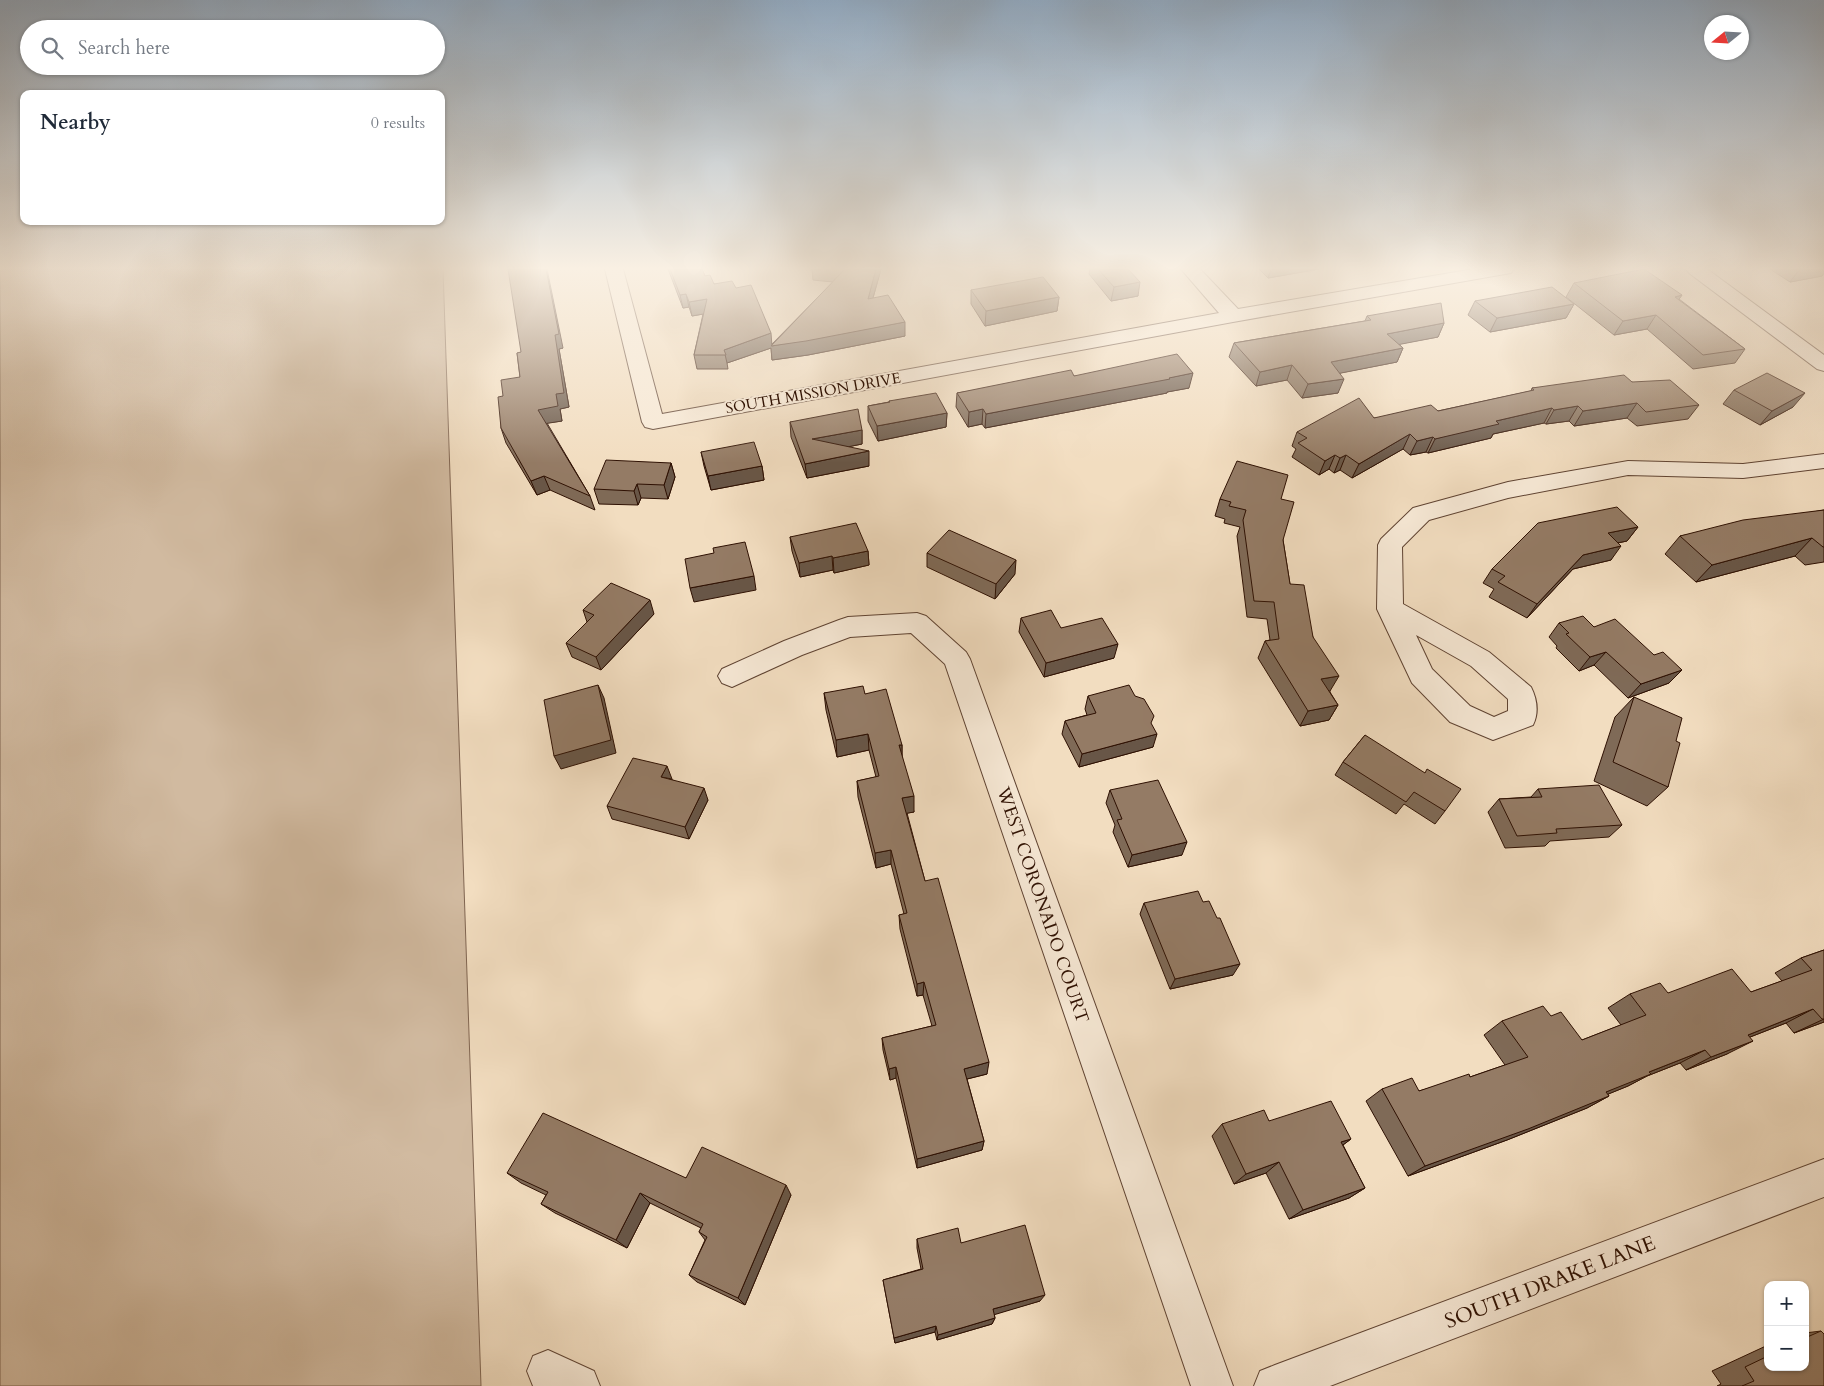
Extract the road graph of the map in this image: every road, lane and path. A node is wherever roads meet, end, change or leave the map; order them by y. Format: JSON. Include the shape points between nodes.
{"nodes":[{"id":1,"x":630,"y":334,"type":"edge"},
{"id":2,"x":1136,"y":334,"type":"edge"},
{"id":3,"x":1782,"y":334,"type":"edge"},
{"id":4,"x":1824,"y":365,"type":"edge"},
{"id":5,"x":1824,"y":461,"type":"edge"},
{"id":6,"x":1390,"y":608,"type":"junction"},
{"id":7,"x":732,"y":676,"type":"dead end"},
{"id":8,"x":1824,"y":1178,"type":"edge"},
{"id":9,"x":1212,"y":1386,"type":"edge"},
{"id":10,"x":1275,"y":1386,"type":"edge"}],
"edges":[{"from":1,"to":2,"type":"street","name":"SOUTH MISSION DRIVE","via":[[653,422]]},
{"from":3,"to":4,"type":"street"},
{"from":5,"to":6,"type":"street","via":[[1743,471],[1628,468],[1508,490],[1421,514],[1390,545]]},
{"from":6,"to":6,"type":"street","via":[[1422,676],[1460,714],[1493,730],[1523,717],[1521,695],[1480,660]]},
{"from":7,"to":9,"type":"street","name":"WEST CORONADO COURT","via":[[848,627],[918,623],[957,659]]},
{"from":8,"to":10,"type":"street","name":"SOUTH DRAKE LANE"}]}
